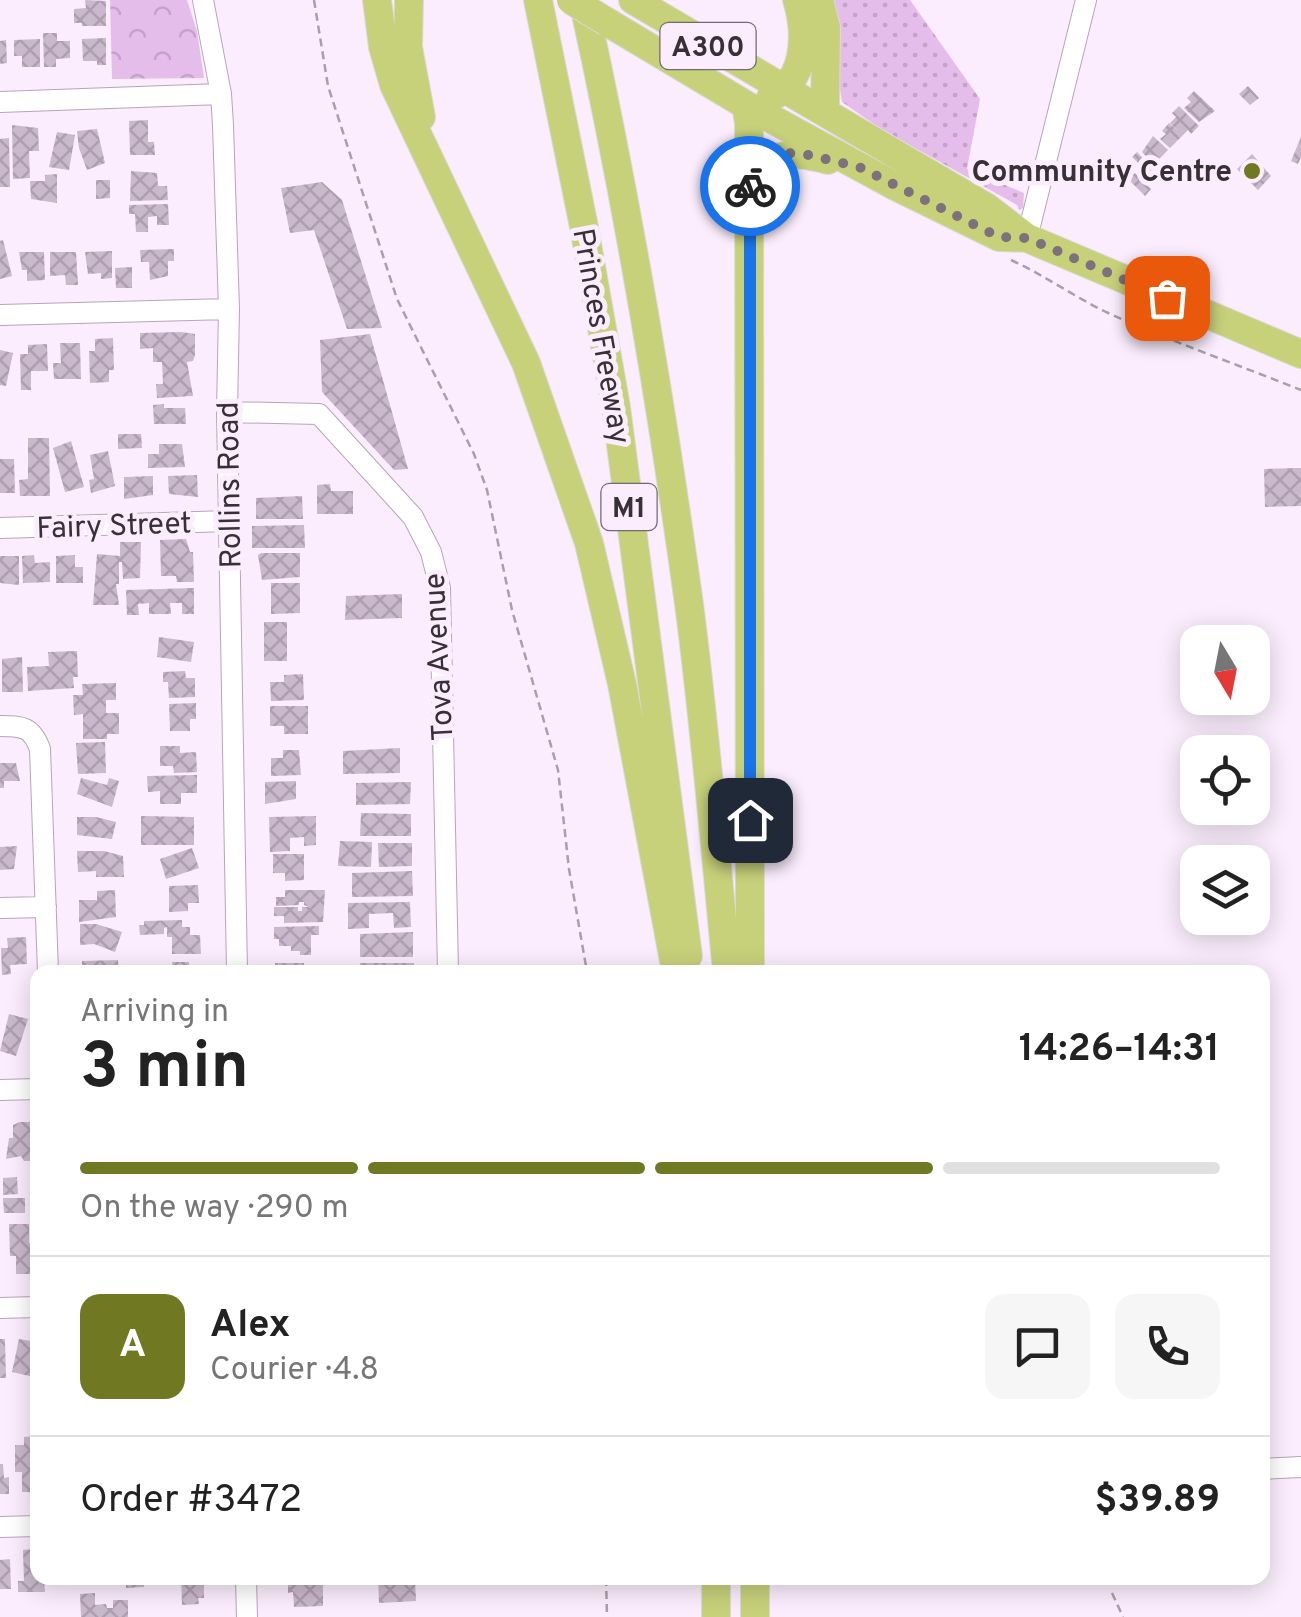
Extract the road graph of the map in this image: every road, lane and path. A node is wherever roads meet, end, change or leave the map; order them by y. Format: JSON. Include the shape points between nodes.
{"nodes":[{"id":1,"x":203,"y":0,"type":"edge"},
{"id":2,"x":314,"y":0,"type":"edge"},
{"id":3,"x":378,"y":0,"type":"edge"},
{"id":4,"x":409,"y":0,"type":"edge"},
{"id":5,"x":538,"y":0,"type":"edge"},
{"id":6,"x":571,"y":0,"type":"edge"},
{"id":7,"x":584,"y":0,"type":"edge"},
{"id":8,"x":632,"y":0,"type":"edge"},
{"id":9,"x":796,"y":0,"type":"edge"},
{"id":10,"x":819,"y":0,"type":"edge"},
{"id":11,"x":1086,"y":0,"type":"edge"},
{"id":12,"x":786,"y":89,"type":"junction"},
{"id":13,"x":221,"y":94,"type":"junction"},
{"id":14,"x":0,"y":102,"type":"edge"},
{"id":15,"x":746,"y":105,"type":"junction"},
{"id":16,"x":825,"y":111,"type":"junction"},
{"id":17,"x":859,"y":167,"type":"junction"},
{"id":18,"x":749,"y":188,"type":"junction"},
{"id":19,"x":449,"y":198,"type":"junction"},
{"id":20,"x":1027,"y":238,"type":"junction"},
{"id":21,"x":1004,"y":257,"type":"dead end"},
{"id":22,"x":229,"y":308,"type":"junction"},
{"id":23,"x":0,"y":316,"type":"edge"},
{"id":24,"x":1301,"y":354,"type":"edge"},
{"id":25,"x":1301,"y":390,"type":"edge"},
{"id":26,"x":228,"y":412,"type":"junction"},
{"id":27,"x":229,"y":522,"type":"junction"},
{"id":28,"x":0,"y":528,"type":"edge"},
{"id":29,"x":0,"y":726,"type":"edge"},
{"id":30,"x":46,"y":907,"type":"junction"},
{"id":31,"x":0,"y":908,"type":"edge"},
{"id":32,"x":48,"y":965,"type":"edge"},
{"id":33,"x":236,"y":965,"type":"edge"},
{"id":34,"x":448,"y":965,"type":"edge"},
{"id":35,"x":586,"y":965,"type":"edge"},
{"id":36,"x":675,"y":965,"type":"edge"},
{"id":37,"x":689,"y":965,"type":"edge"},
{"id":38,"x":726,"y":965,"type":"edge"},
{"id":39,"x":750,"y":965,"type":"edge"},
{"id":40,"x":30,"y":1089,"type":"edge"},
{"id":41,"x":0,"y":1090,"type":"edge"},
{"id":42,"x":30,"y":1307,"type":"edge"},
{"id":43,"x":0,"y":1308,"type":"edge"},
{"id":44,"x":1301,"y":1467,"type":"edge"},
{"id":45,"x":1270,"y":1468,"type":"edge"},
{"id":46,"x":30,"y":1526,"type":"edge"},
{"id":47,"x":0,"y":1527,"type":"edge"},
{"id":48,"x":246,"y":1585,"type":"edge"},
{"id":49,"x":606,"y":1585,"type":"edge"},
{"id":50,"x":716,"y":1585,"type":"edge"},
{"id":51,"x":755,"y":1585,"type":"edge"},
{"id":52,"x":1112,"y":1593,"type":"dead end"},
{"id":53,"x":247,"y":1617,"type":"edge"},
{"id":54,"x":606,"y":1617,"type":"edge"},
{"id":55,"x":716,"y":1617,"type":"edge"},
{"id":56,"x":755,"y":1617,"type":"edge"},
{"id":57,"x":1123,"y":1617,"type":"edge"}],
"edges":[{"from":1,"to":13,"type":"street","name":"Rollins Road"},
{"from":2,"to":35,"type":"path","via":[[328,86],[397,299],[487,490],[512,610],[558,770]]},
{"from":3,"to":19,"type":"highway","via":[[394,85]]},
{"from":4,"to":19,"type":"highway","via":[[418,109]]},
{"from":5,"to":37,"type":"highway","name":"Princes Freeway","number":"M1","via":[[616,407]]},
{"from":6,"to":15,"type":"highway","number":"A300","bridge":true},
{"from":7,"to":38,"type":"highway","name":"Princes Freeway","number":"M1","via":[[671,480]]},
{"from":8,"to":12,"type":"highway","number":"A300"},
{"from":9,"to":12,"type":"highway","via":[[802,48]]},
{"from":10,"to":16,"type":"highway"},
{"from":11,"to":20,"type":"street"},
{"from":12,"to":15,"type":"highway"},
{"from":12,"to":16,"type":"highway","number":"A300"},
{"from":13,"to":14,"type":"street"},
{"from":13,"to":22,"type":"street","name":"Rollins Road"},
{"from":15,"to":17,"type":"highway","number":"A300"},
{"from":15,"to":18,"type":"highway"},
{"from":16,"to":20,"type":"highway","number":"A300","via":[[1008,220]]},
{"from":17,"to":18,"type":"highway","via":[[785,153]]},
{"from":17,"to":20,"type":"highway","number":"A300","via":[[999,237]]},
{"from":18,"to":39,"type":"highway"},
{"from":19,"to":36,"type":"highway","via":[[526,363],[589,543]]},
{"from":20,"to":24,"type":"highway","number":"A300"},
{"from":21,"to":25,"type":"path","via":[[1139,326]]},
{"from":22,"to":23,"type":"street"},
{"from":22,"to":26,"type":"street","name":"Rollins Road"},
{"from":26,"to":27,"type":"street","name":"Rollins Road"},
{"from":26,"to":34,"type":"street","name":"Tova Avenue","via":[[319,414],[414,517],[431,552],[440,588]]},
{"from":27,"to":28,"type":"street","name":"Fairy Street"},
{"from":27,"to":33,"type":"street","name":"Rollins Road"},
{"from":29,"to":30,"type":"street","via":[[22,726],[40,749]]},
{"from":30,"to":31,"type":"street"},
{"from":30,"to":32,"type":"street"},
{"from":40,"to":41,"type":"street"},
{"from":42,"to":43,"type":"street"},
{"from":44,"to":45,"type":"street"},
{"from":46,"to":47,"type":"street"},
{"from":48,"to":53,"type":"street"},
{"from":49,"to":54,"type":"path"},
{"from":50,"to":55,"type":"highway"},
{"from":51,"to":56,"type":"highway"},
{"from":52,"to":57,"type":"path"}]}
